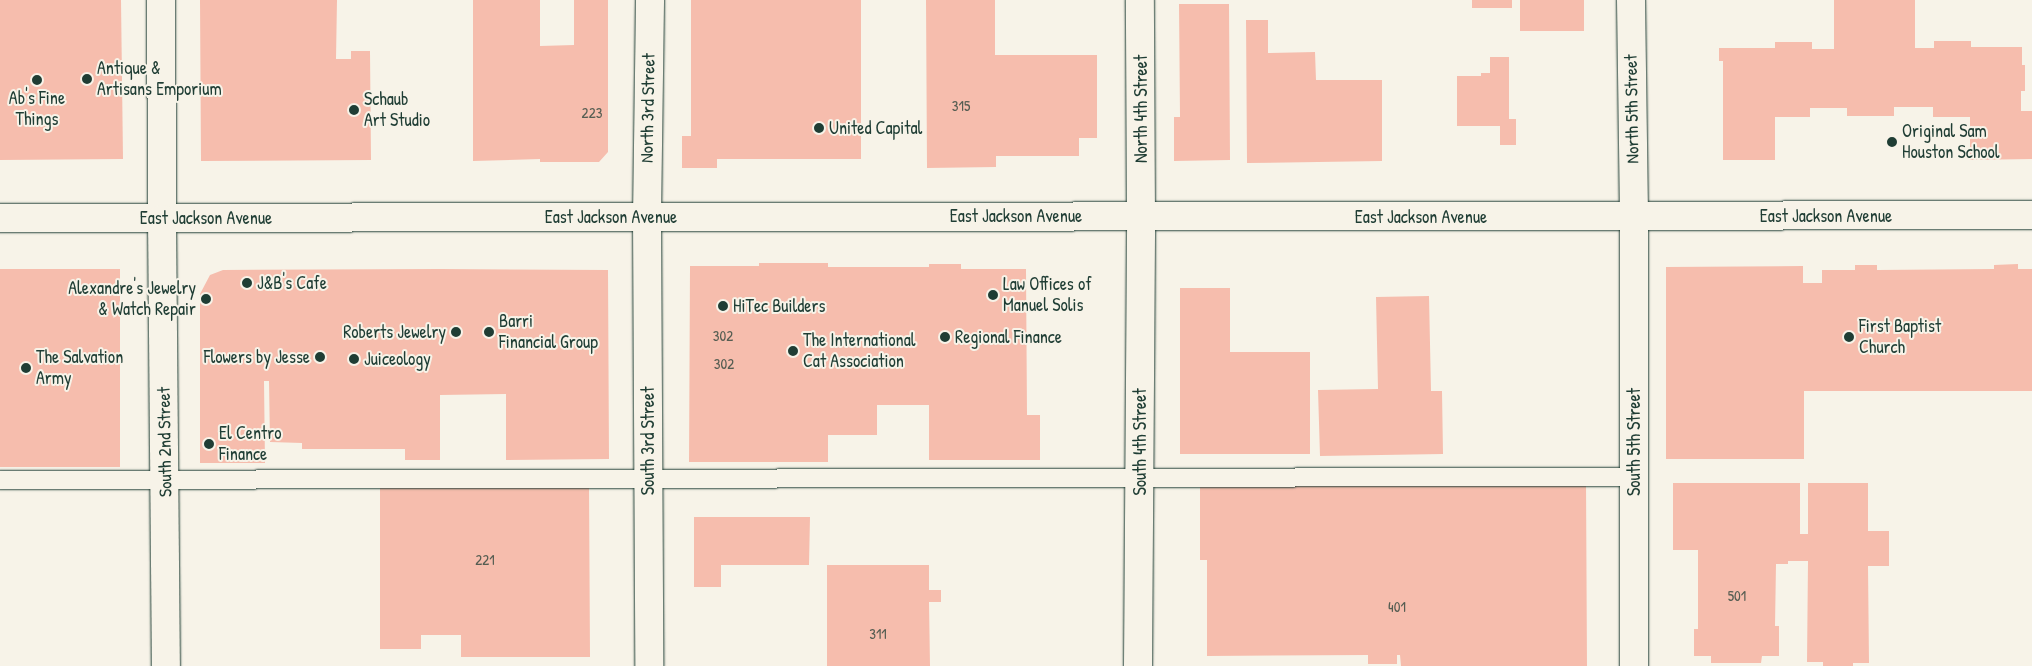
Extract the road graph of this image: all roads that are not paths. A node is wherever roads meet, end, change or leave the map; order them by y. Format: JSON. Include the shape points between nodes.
{"nodes":[{"id":1,"x":161,"y":0,"type":"edge"},
{"id":2,"x":650,"y":0,"type":"edge"},
{"id":3,"x":1140,"y":0,"type":"edge"},
{"id":4,"x":1631,"y":0,"type":"edge"},
{"id":5,"x":2032,"y":215,"type":"edge"},
{"id":6,"x":647,"y":217,"type":"junction"},
{"id":7,"x":1141,"y":217,"type":"junction"},
{"id":8,"x":1634,"y":217,"type":"junction"},
{"id":9,"x":0,"y":218,"type":"edge"},
{"id":10,"x":162,"y":218,"type":"junction"},
{"id":11,"x":1634,"y":477,"type":"junction"},
{"id":12,"x":648,"y":478,"type":"junction"},
{"id":13,"x":1140,"y":478,"type":"junction"},
{"id":14,"x":0,"y":480,"type":"edge"},
{"id":15,"x":165,"y":480,"type":"junction"},
{"id":16,"x":166,"y":666,"type":"edge"},
{"id":17,"x":649,"y":666,"type":"edge"},
{"id":18,"x":1138,"y":666,"type":"edge"},
{"id":19,"x":1634,"y":666,"type":"edge"}],
"edges":[{"from":1,"to":10,"type":"street","name":"South 2nd Street"},
{"from":2,"to":6,"type":"street","name":"North 3rd Street"},
{"from":3,"to":7,"type":"street","name":"North 4th Street"},
{"from":4,"to":8,"type":"street","name":"North 5th Street"},
{"from":5,"to":8,"type":"street","name":"East Jackson Avenue"},
{"from":6,"to":7,"type":"street","name":"East Jackson Avenue"},
{"from":6,"to":10,"type":"street","name":"East Jackson Avenue"},
{"from":6,"to":12,"type":"street","name":"South 3rd Street"},
{"from":7,"to":8,"type":"street","name":"East Jackson Avenue"},
{"from":7,"to":13,"type":"street","name":"South 4th Street"},
{"from":8,"to":11,"type":"street","name":"South 5th Street"},
{"from":9,"to":10,"type":"street","name":"East Jackson Avenue"},
{"from":10,"to":15,"type":"street","name":"South 2nd Street"},
{"from":11,"to":13,"type":"lane"},
{"from":11,"to":19,"type":"street","name":"South 5th Street"},
{"from":12,"to":13,"type":"lane"},
{"from":12,"to":15,"type":"lane"},
{"from":12,"to":17,"type":"street","name":"South 3rd Street"},
{"from":13,"to":18,"type":"street","name":"South 4th Street"},
{"from":14,"to":15,"type":"lane"},
{"from":15,"to":16,"type":"street","name":"South 2nd Street"}]}
